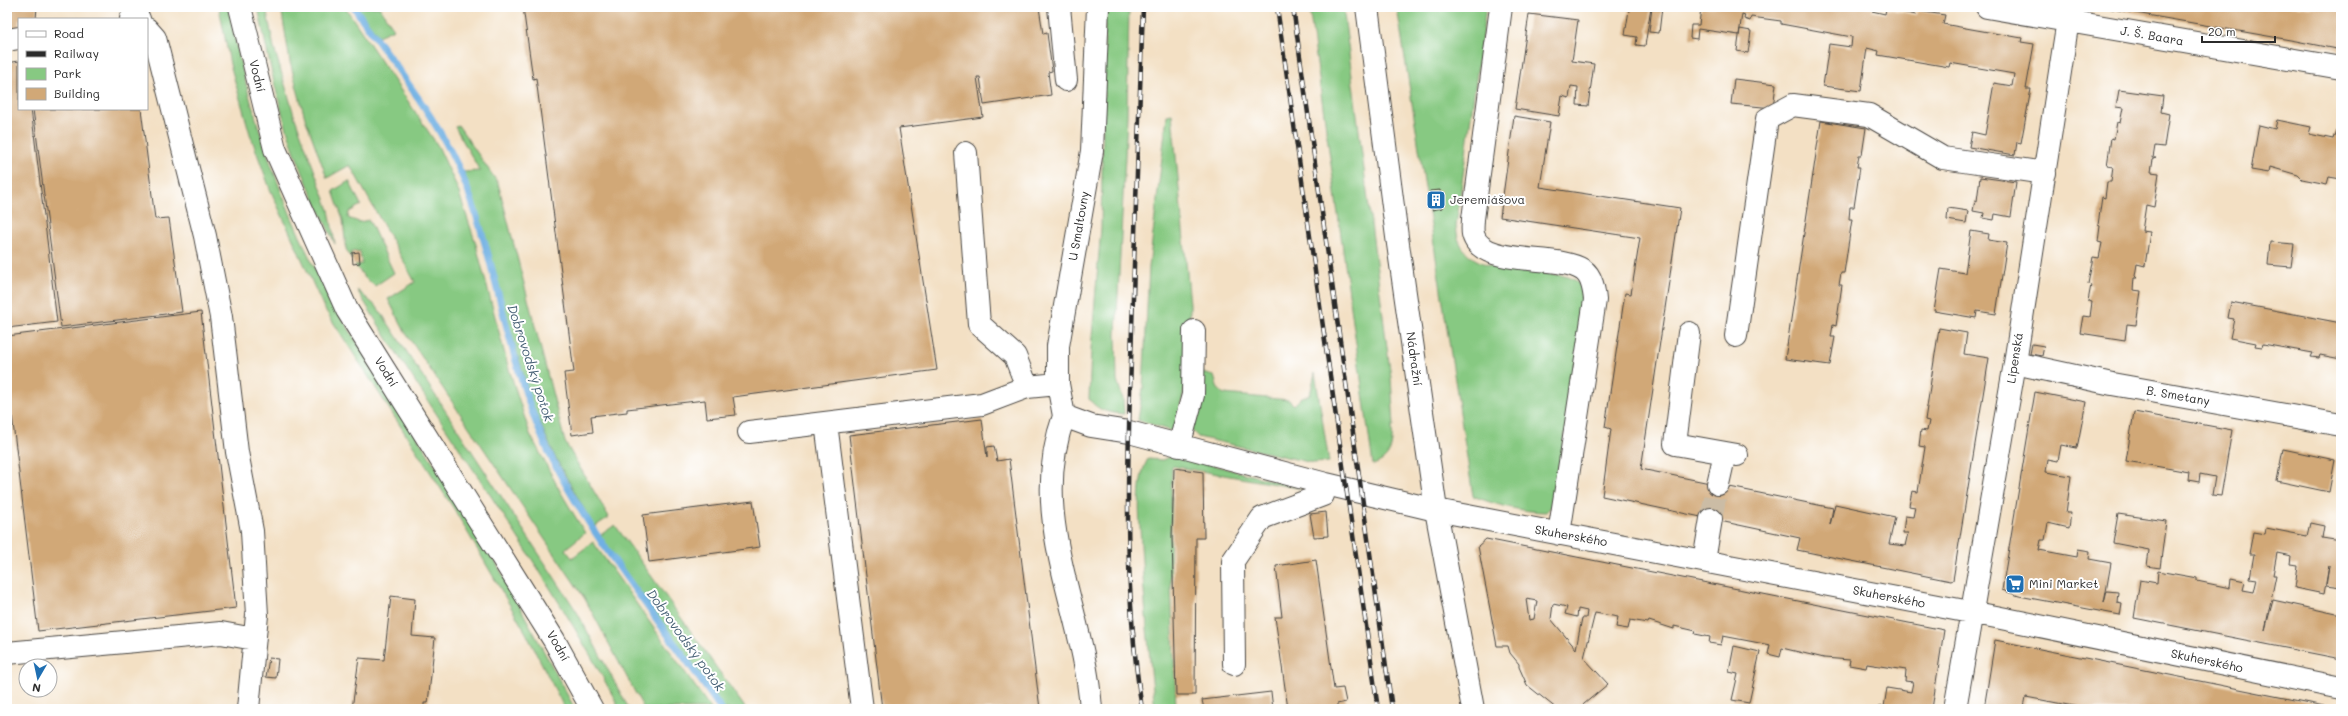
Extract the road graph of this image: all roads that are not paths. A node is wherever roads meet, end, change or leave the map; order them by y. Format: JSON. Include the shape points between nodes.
{"nodes":[{"id":1,"x":240,"y":7,"type":"edge"},
{"id":2,"x":1059,"y":7,"type":"edge"},
{"id":3,"x":1098,"y":7,"type":"edge"},
{"id":4,"x":1367,"y":7,"type":"edge"},
{"id":5,"x":1501,"y":7,"type":"edge"},
{"id":6,"x":1987,"y":7,"type":"edge"},
{"id":7,"x":2069,"y":14,"type":"edge"},
{"id":8,"x":148,"y":29,"type":"edge"},
{"id":9,"x":18,"y":38,"type":"edge"},
{"id":10,"x":7,"y":40,"type":"edge"},
{"id":11,"x":2341,"y":68,"type":"edge"},
{"id":12,"x":1066,"y":80,"type":"dead end"},
{"id":13,"x":966,"y":153,"type":"dead end"},
{"id":14,"x":2044,"y":173,"type":"junction"},
{"id":15,"x":1194,"y":331,"type":"dead end"},
{"id":16,"x":1689,"y":333,"type":"dead end"},
{"id":17,"x":1736,"y":336,"type":"dead end"},
{"id":18,"x":2015,"y":363,"type":"junction"},
{"id":19,"x":1058,"y":384,"type":"junction"},
{"id":20,"x":1027,"y":387,"type":"junction"},
{"id":21,"x":1064,"y":416,"type":"junction"},
{"id":22,"x":826,"y":423,"type":"junction"},
{"id":23,"x":2341,"y":425,"type":"edge"},
{"id":24,"x":749,"y":432,"type":"dead end"},
{"id":25,"x":1179,"y":446,"type":"junction"},
{"id":26,"x":1326,"y":484,"type":"junction"},
{"id":27,"x":1718,"y":484,"type":"tunnel mouth"},
{"id":28,"x":1436,"y":510,"type":"junction"},
{"id":29,"x":1711,"y":519,"type":"tunnel mouth"},
{"id":30,"x":1559,"y":534,"type":"junction"},
{"id":31,"x":1704,"y":561,"type":"junction"},
{"id":32,"x":1971,"y":612,"type":"junction"},
{"id":33,"x":254,"y":639,"type":"junction"},
{"id":34,"x":7,"y":653,"type":"edge"},
{"id":35,"x":1234,"y":664,"type":"dead end"},
{"id":36,"x":2341,"y":688,"type":"edge"},
{"id":37,"x":248,"y":709,"type":"edge"},
{"id":38,"x":592,"y":709,"type":"edge"},
{"id":39,"x":862,"y":709,"type":"edge"},
{"id":40,"x":1091,"y":709,"type":"edge"},
{"id":41,"x":1472,"y":709,"type":"edge"},
{"id":42,"x":1955,"y":709,"type":"edge"}],
"edges":[{"from":1,"to":38,"type":"street","name":"Vodní","via":[[275,150],[347,310],[554,640]]},
{"from":2,"to":12,"type":"street"},
{"from":3,"to":19,"type":"street","name":"U Smaltovny","via":[[1092,151],[1058,346]]},
{"from":4,"to":28,"type":"street","name":"Nádražní"},
{"from":5,"to":30,"type":"street","via":[[1473,218],[1473,235],[1482,247],[1495,254],[1567,263],[1584,270],[1593,284],[1595,300]]},
{"from":6,"to":7,"type":"street","name":"J. Š. Baara"},
{"from":7,"to":11,"type":"street","name":"J. Š. Baara"},
{"from":7,"to":14,"type":"street","name":"Lipenská"},
{"from":8,"to":33,"type":"street","via":[[155,38],[205,236],[221,317],[237,452],[252,531],[256,615]]},
{"from":9,"to":10,"type":"street"},
{"from":13,"to":20,"type":"street","via":[[978,324],[1015,356]]},
{"from":14,"to":17,"type":"street","via":[[1943,158],[1869,115],[1793,105],[1767,119]]},
{"from":14,"to":18,"type":"street","name":"Lipenská"},
{"from":15,"to":25,"type":"street","via":[[1193,395]]},
{"from":16,"to":27,"type":"street","via":[[1675,444],[1731,454]]},
{"from":18,"to":23,"type":"street","name":"B. Smetany","via":[[2112,384]]},
{"from":18,"to":32,"type":"street","name":"Lipenská"},
{"from":19,"to":20,"type":"street"},
{"from":19,"to":21,"type":"street","name":"U Smaltovny"},
{"from":20,"to":22,"type":"street","via":[[982,404]]},
{"from":21,"to":25,"type":"street","name":"Skuherského","via":[[1091,426],[1129,432]]},
{"from":21,"to":40,"type":"street","via":[[1055,441],[1050,495],[1056,544],[1080,637],[1090,687]]},
{"from":22,"to":24,"type":"street"},
{"from":22,"to":39,"type":"street"},
{"from":25,"to":26,"type":"street","name":"Skuherského"},
{"from":26,"to":28,"type":"street","name":"Skuherského"},
{"from":26,"to":35,"type":"street","via":[[1323,495],[1262,518],[1233,561]]},
{"from":28,"to":30,"type":"street","name":"Skuherského"},
{"from":28,"to":41,"type":"street","name":"Nádražní"},
{"from":29,"to":31,"type":"street"},
{"from":30,"to":31,"type":"street","name":"Skuherského"},
{"from":31,"to":32,"type":"street","name":"Skuherského"},
{"from":32,"to":36,"type":"street","name":"Skuherského"},
{"from":32,"to":42,"type":"street","name":"Lipenská"},
{"from":33,"to":34,"type":"street","via":[[221,633]]},
{"from":33,"to":37,"type":"street"}]}
